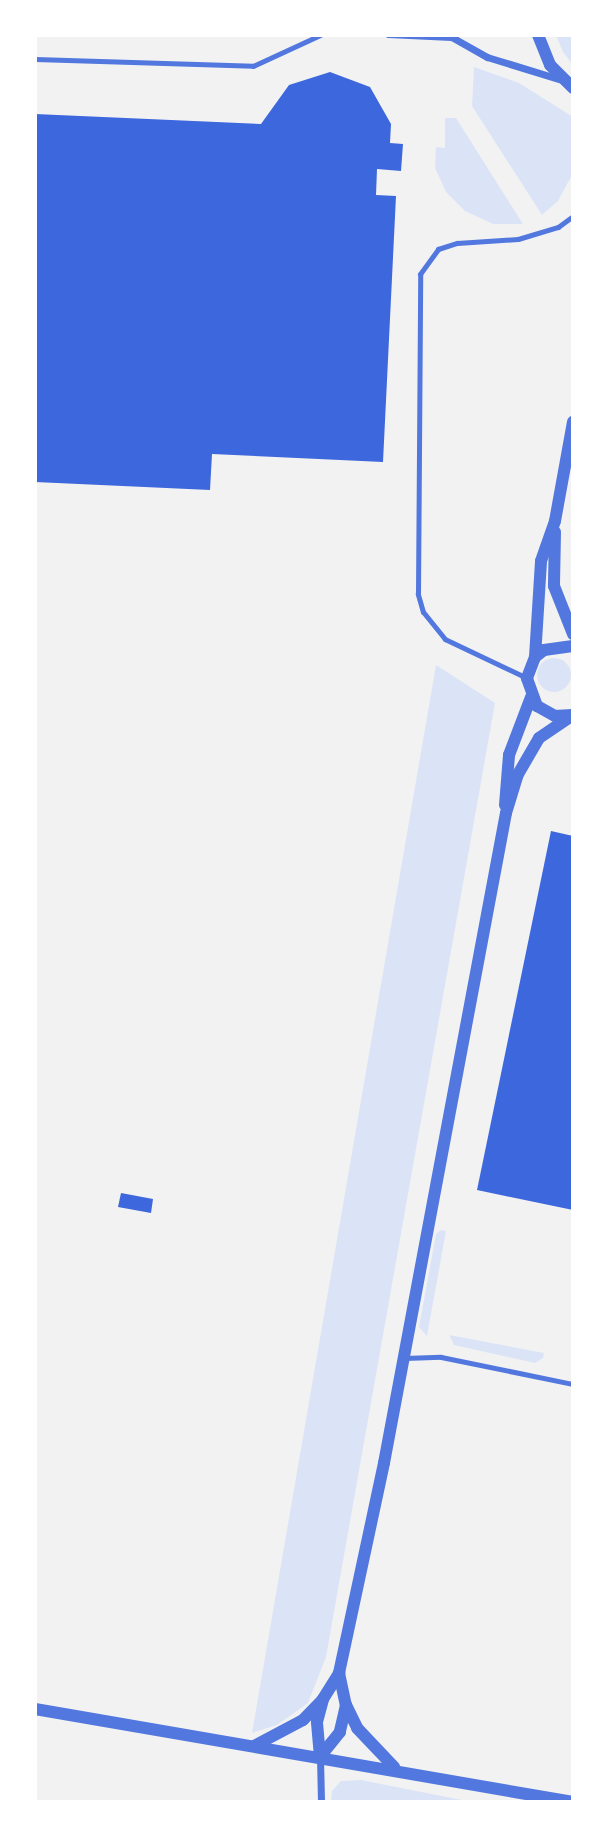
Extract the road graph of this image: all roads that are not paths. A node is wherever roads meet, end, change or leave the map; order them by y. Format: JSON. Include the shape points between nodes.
{"nodes":[{"id":1,"x":320,"y":35,"type":"edge"},
{"id":2,"x":388,"y":35,"type":"edge"},
{"id":3,"x":538,"y":35,"type":"edge"},
{"id":4,"x":451,"y":37,"type":"edge"},
{"id":5,"x":35,"y":59,"type":"edge"},
{"id":6,"x":568,"y":84,"type":"edge"},
{"id":7,"x":573,"y":216,"type":"edge"},
{"id":8,"x":573,"y":422,"type":"edge"},
{"id":9,"x":555,"y":521,"type":"junction"},
{"id":10,"x":573,"y":634,"type":"edge"},
{"id":11,"x":573,"y":646,"type":"edge"},
{"id":12,"x":535,"y":657,"type":"junction"},
{"id":13,"x":527,"y":678,"type":"junction"},
{"id":14,"x":531,"y":697,"type":"junction"},
{"id":15,"x":573,"y":715,"type":"edge"},
{"id":16,"x":506,"y":813,"type":"junction"},
{"id":17,"x":403,"y":1358,"type":"junction"},
{"id":18,"x":573,"y":1384,"type":"edge"},
{"id":19,"x":339,"y":1673,"type":"junction"},
{"id":20,"x":323,"y":1699,"type":"junction"},
{"id":21,"x":346,"y":1705,"type":"junction"},
{"id":22,"x":35,"y":1709,"type":"edge"},
{"id":23,"x":253,"y":1746,"type":"junction"},
{"id":24,"x":320,"y":1757,"type":"junction"},
{"id":25,"x":394,"y":1768,"type":"junction"},
{"id":26,"x":321,"y":1802,"type":"edge"},
{"id":27,"x":573,"y":1802,"type":"edge"}],
"edges":[{"from":1,"to":5,"type":"lane","via":[[253,66]]},
{"from":2,"to":4,"type":"lane"},
{"from":3,"to":6,"type":"street","via":[[550,65]]},
{"from":4,"to":6,"type":"street","via":[[506,65]]},
{"from":7,"to":13,"type":"lane","via":[[558,227],[518,239],[457,243],[438,249],[421,274],[418,594],[423,612],[446,639]]},
{"from":8,"to":9,"type":"street"},
{"from":9,"to":10,"type":"street","via":[[554,586]]},
{"from":9,"to":12,"type":"street","via":[[541,561]]},
{"from":11,"to":12,"type":"street","via":[[554,645]]},
{"from":12,"to":13,"type":"street"},
{"from":13,"to":14,"type":"street"},
{"from":14,"to":15,"type":"street","via":[[545,712]]},
{"from":14,"to":16,"type":"street","via":[[509,755]]},
{"from":15,"to":16,"type":"street","via":[[538,738],[517,776]]},
{"from":16,"to":17,"type":"street"},
{"from":17,"to":18,"type":"lane","via":[[441,1357]]},
{"from":17,"to":19,"type":"street"},
{"from":19,"to":20,"type":"street"},
{"from":19,"to":21,"type":"street"},
{"from":20,"to":23,"type":"street","via":[[303,1720]]},
{"from":20,"to":24,"type":"street","via":[[317,1721]]},
{"from":21,"to":24,"type":"street","via":[[335,1743]]},
{"from":21,"to":25,"type":"street","via":[[357,1728]]},
{"from":22,"to":23,"type":"street"},
{"from":23,"to":24,"type":"street"},
{"from":24,"to":25,"type":"street"},
{"from":24,"to":26,"type":"street"},
{"from":25,"to":27,"type":"street"}]}
